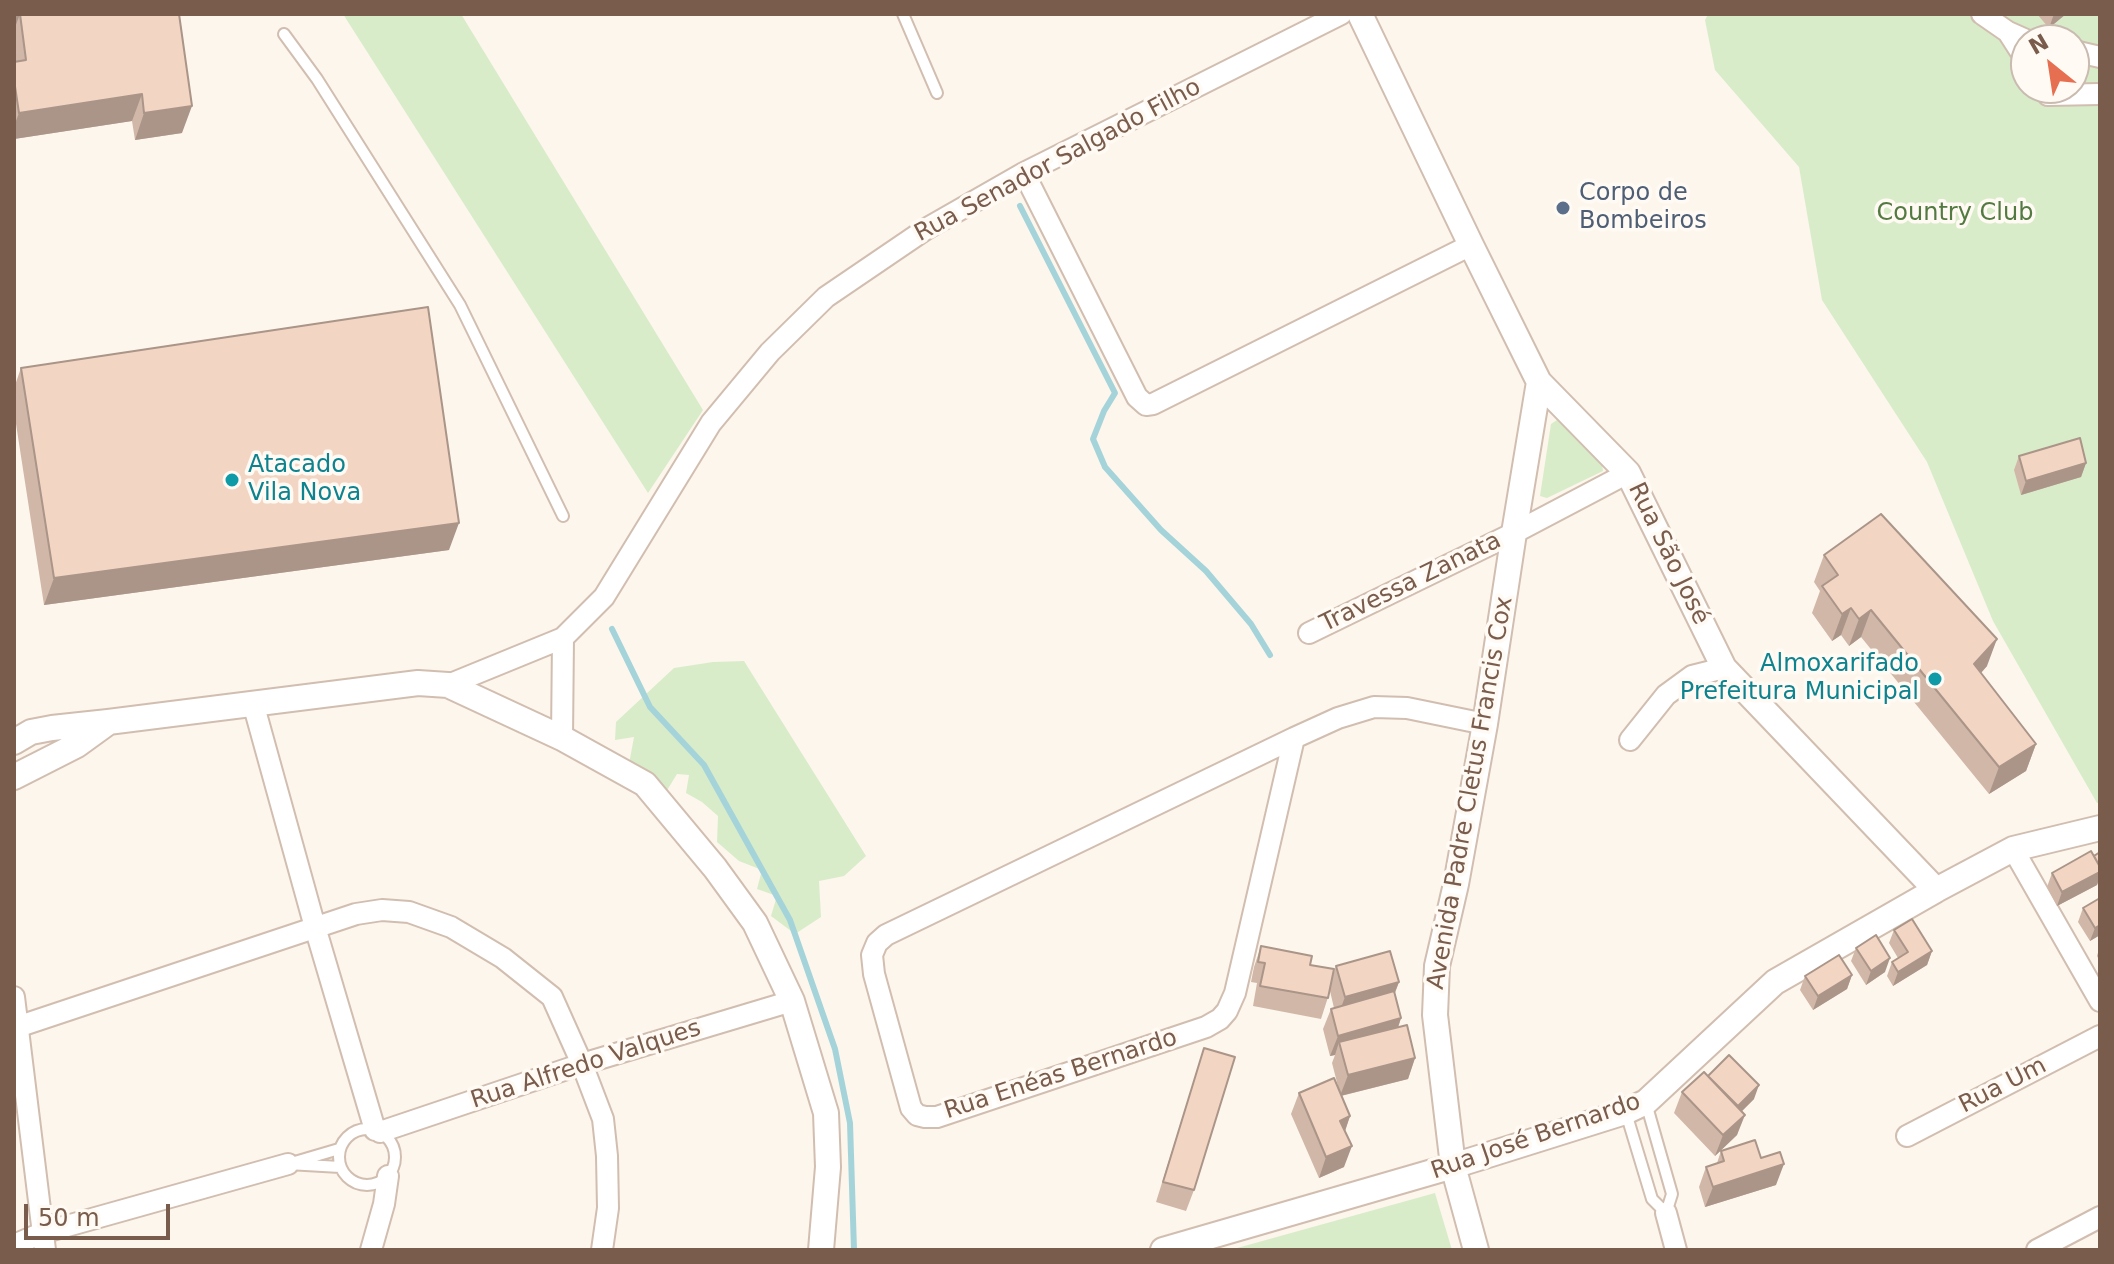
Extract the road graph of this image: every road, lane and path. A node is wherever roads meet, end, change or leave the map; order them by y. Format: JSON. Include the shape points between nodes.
{"nodes":[{"id":1,"x":903,"y":14,"type":"edge"},
{"id":2,"x":1341,"y":14,"type":"edge"},
{"id":3,"x":1360,"y":14,"type":"edge"},
{"id":4,"x":1982,"y":14,"type":"edge"},
{"id":5,"x":2010,"y":32,"type":"edge"},
{"id":6,"x":284,"y":34,"type":"dead end"},
{"id":7,"x":937,"y":93,"type":"dead end"},
{"id":8,"x":1024,"y":173,"type":"junction"},
{"id":9,"x":1471,"y":245,"type":"junction"},
{"id":10,"x":1539,"y":382,"type":"junction"},
{"id":11,"x":1628,"y":473,"type":"junction"},
{"id":12,"x":563,"y":516,"type":"dead end"},
{"id":13,"x":1514,"y":533,"type":"junction"},
{"id":14,"x":1309,"y":633,"type":"dead end"},
{"id":15,"x":563,"y":638,"type":"junction"},
{"id":16,"x":1724,"y":668,"type":"junction"},
{"id":17,"x":448,"y":685,"type":"junction"},
{"id":18,"x":253,"y":703,"type":"junction"},
{"id":19,"x":108,"y":722,"type":"junction"},
{"id":20,"x":1485,"y":724,"type":"junction"},
{"id":21,"x":562,"y":738,"type":"junction"},
{"id":22,"x":1294,"y":738,"type":"junction"},
{"id":23,"x":1630,"y":740,"type":"dead end"},
{"id":24,"x":14,"y":742,"type":"edge"},
{"id":25,"x":14,"y":777,"type":"edge"},
{"id":26,"x":2092,"y":833,"type":"edge"},
{"id":27,"x":2013,"y":849,"type":"junction"},
{"id":28,"x":1936,"y":890,"type":"junction"},
{"id":29,"x":315,"y":927,"type":"junction"},
{"id":30,"x":14,"y":997,"type":"edge"},
{"id":31,"x":792,"y":1001,"type":"junction"},
{"id":32,"x":2100,"y":1001,"type":"edge"},
{"id":33,"x":16,"y":1028,"type":"edge"},
{"id":34,"x":2100,"y":1036,"type":"edge"},
{"id":35,"x":582,"y":1064,"type":"junction"},
{"id":36,"x":1636,"y":1107,"type":"junction"},
{"id":37,"x":378,"y":1131,"type":"junction"},
{"id":38,"x":1907,"y":1136,"type":"dead end"},
{"id":39,"x":339,"y":1149,"type":"junction"},
{"id":40,"x":288,"y":1164,"type":"junction"},
{"id":41,"x":1453,"y":1166,"type":"junction"},
{"id":42,"x":340,"y":1167,"type":"junction"},
{"id":43,"x":388,"y":1176,"type":"junction"},
{"id":44,"x":1666,"y":1213,"type":"junction"},
{"id":45,"x":2100,"y":1217,"type":"edge"},
{"id":46,"x":44,"y":1242,"type":"edge"},
{"id":47,"x":14,"y":1245,"type":"edge"},
{"id":48,"x":371,"y":1250,"type":"edge"},
{"id":49,"x":602,"y":1250,"type":"edge"},
{"id":50,"x":821,"y":1250,"type":"edge"},
{"id":51,"x":1163,"y":1250,"type":"edge"},
{"id":52,"x":1476,"y":1250,"type":"edge"},
{"id":53,"x":1676,"y":1250,"type":"edge"},
{"id":54,"x":2037,"y":1250,"type":"edge"}],
"edges":[{"from":1,"to":7,"type":"lane"},
{"from":2,"to":8,"type":"street","name":"Rua Senador Salgado Filho"},
{"from":3,"to":9,"type":"street","name":"Rua São José"},
{"from":4,"to":5,"type":"street"},
{"from":6,"to":12,"type":"lane","via":[[460,305]]},
{"from":8,"to":9,"type":"street","via":[[1137,397],[1146,405]]},
{"from":8,"to":15,"type":"street","name":"Rua Senador Salgado Filho","via":[[858,274],[826,297],[770,352],[711,423],[604,597]]},
{"from":9,"to":10,"type":"street","name":"Rua São José"},
{"from":10,"to":11,"type":"street","name":"Rua São José"},
{"from":10,"to":13,"type":"street","name":"Avenida Padre Cletus Francis Cox"},
{"from":11,"to":13,"type":"street","name":"Travessa Zanata"},
{"from":11,"to":16,"type":"street","name":"Rua São José"},
{"from":13,"to":14,"type":"street","name":"Travessa Zanata"},
{"from":13,"to":20,"type":"street","name":"Avenida Padre Cletus Francis Cox"},
{"from":15,"to":17,"type":"street"},
{"from":15,"to":21,"type":"street"},
{"from":16,"to":23,"type":"street","via":[[1692,676],[1666,695]]},
{"from":16,"to":28,"type":"street","name":"Rua São José"},
{"from":17,"to":18,"type":"street","via":[[418,683]]},
{"from":17,"to":21,"type":"street"},
{"from":18,"to":19,"type":"street"},
{"from":18,"to":29,"type":"street"},
{"from":19,"to":24,"type":"street","via":[[39,730]]},
{"from":19,"to":25,"type":"street","via":[[77,745]]},
{"from":20,"to":22,"type":"street","name":"Rua Enéas Bernardo","via":[[1407,708],[1374,707]]},
{"from":20,"to":41,"type":"street","name":"Avenida Padre Cletus Francis Cox","via":[[1437,966],[1435,1015]]},
{"from":21,"to":31,"type":"street","via":[[645,784],[755,923]]},
{"from":22,"to":22,"type":"street","name":"Rua Enéas Bernardo","via":[[877,943],[874,974],[917,1115],[937,1117],[1220,1019],[1235,993]]},
{"from":26,"to":27,"type":"street","name":"Rua José Bernardo"},
{"from":27,"to":28,"type":"street","name":"Rua José Bernardo"},
{"from":27,"to":32,"type":"street"},
{"from":28,"to":36,"type":"street","name":"Rua José Bernardo","via":[[1775,982]]},
{"from":29,"to":33,"type":"street"},
{"from":29,"to":35,"type":"street","via":[[382,910],[409,912],[451,927],[503,958],[552,997]]},
{"from":29,"to":37,"type":"street"},
{"from":30,"to":33,"type":"street"},
{"from":31,"to":35,"type":"street","name":"Rua Alfredo Valques"},
{"from":31,"to":50,"type":"street","via":[[826,1113]]},
{"from":33,"to":46,"type":"street"},
{"from":34,"to":38,"type":"street","name":"Rua Um"},
{"from":35,"to":37,"type":"street","name":"Rua Alfredo Valques"},
{"from":35,"to":49,"type":"street","via":[[603,1119],[608,1208]]},
{"from":36,"to":41,"type":"street","name":"Rua José Bernardo"},
{"from":36,"to":44,"type":"lane","via":[[1652,1199]]},
{"from":36,"to":44,"type":"lane","via":[[1672,1194]]},
{"from":37,"to":39,"type":"lane","via":[[357,1130]]},
{"from":37,"to":43,"type":"lane","via":[[395,1152]]},
{"from":39,"to":40,"type":"lane"},
{"from":39,"to":42,"type":"lane"},
{"from":40,"to":42,"type":"lane"},
{"from":40,"to":46,"type":"street"},
{"from":41,"to":51,"type":"street","name":"Rua José Bernardo"},
{"from":41,"to":52,"type":"street","name":"Avenida Padre Cletus Francis Cox"},
{"from":42,"to":43,"type":"lane","via":[[361,1185],[371,1186]]},
{"from":43,"to":48,"type":"street"},
{"from":44,"to":53,"type":"street"},
{"from":45,"to":54,"type":"street"},
{"from":46,"to":47,"type":"street"}]}
